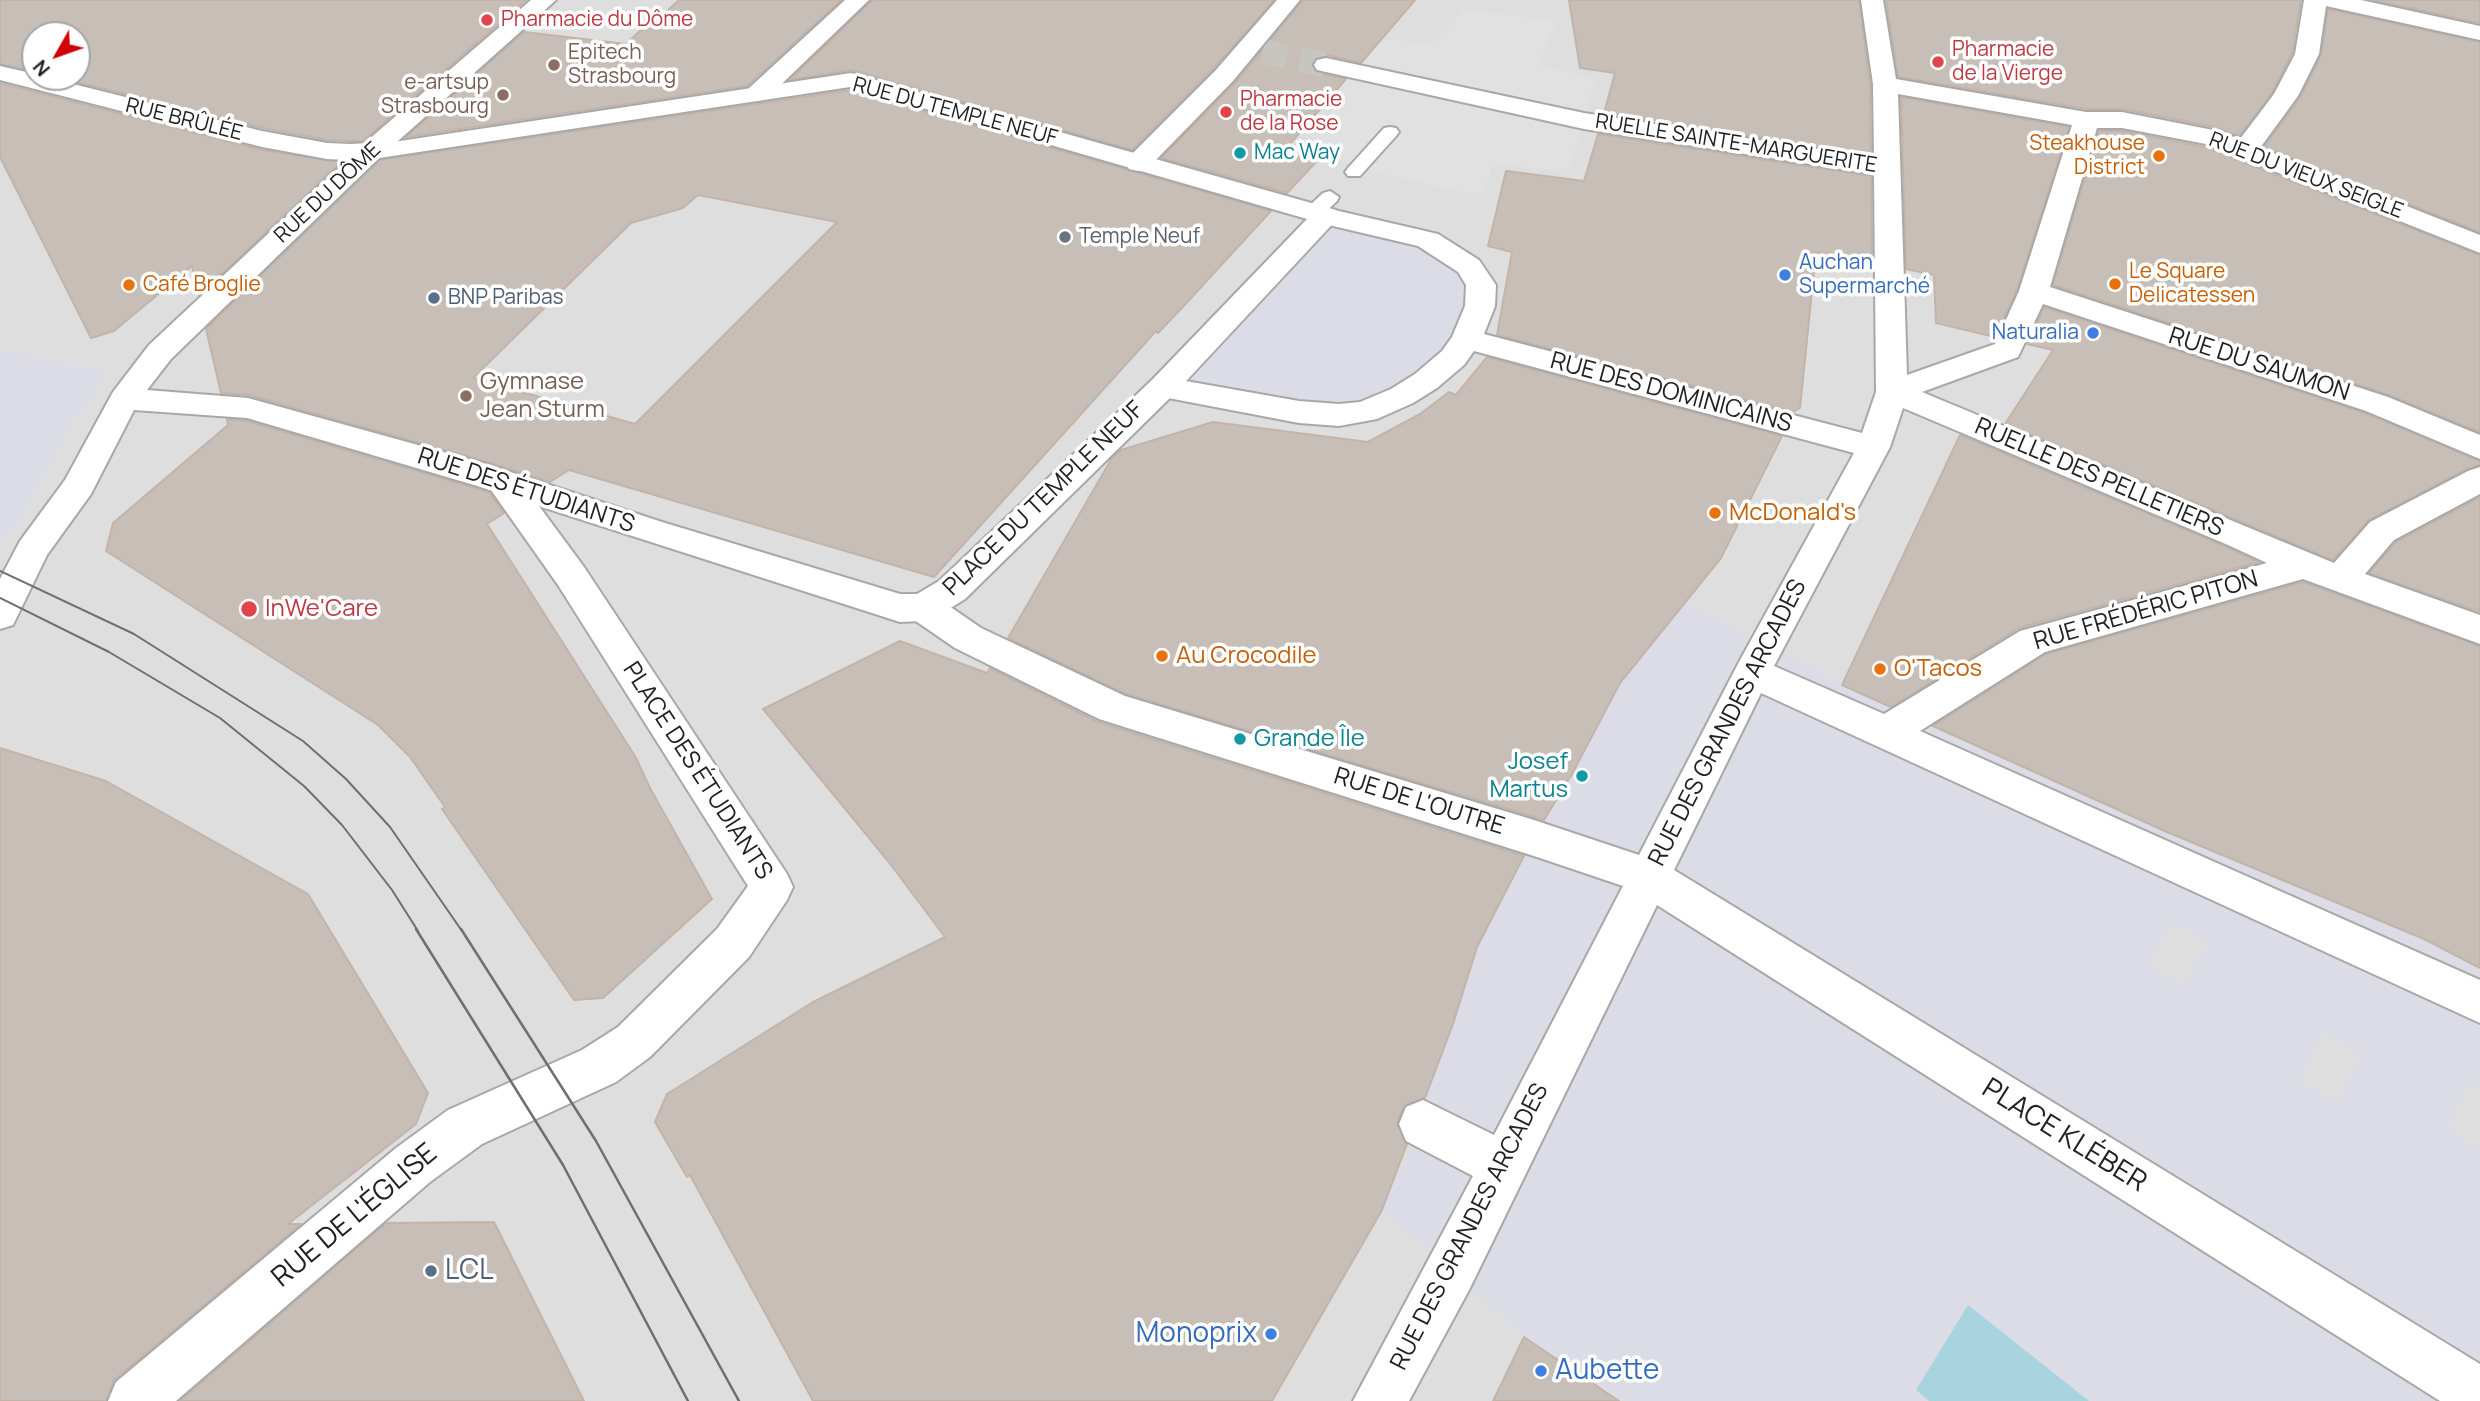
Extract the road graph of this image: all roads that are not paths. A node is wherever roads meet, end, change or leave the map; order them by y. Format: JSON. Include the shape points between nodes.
{"nodes":[{"id":1,"x":545,"y":0,"type":"edge"},
{"id":2,"x":858,"y":0,"type":"edge"},
{"id":3,"x":1289,"y":0,"type":"edge"},
{"id":4,"x":1872,"y":0,"type":"edge"},
{"id":5,"x":2315,"y":0,"type":"edge"},
{"id":6,"x":2330,"y":0,"type":"edge"},
{"id":7,"x":2480,"y":33,"type":"edge"},
{"id":8,"x":1332,"y":66,"type":"tunnel mouth"},
{"id":9,"x":0,"y":73,"type":"edge"},
{"id":10,"x":1885,"y":84,"type":"junction"},
{"id":11,"x":757,"y":94,"type":"junction"},
{"id":12,"x":2086,"y":120,"type":"junction"},
{"id":13,"x":1391,"y":132,"type":"dead end"},
{"id":14,"x":2245,"y":150,"type":"junction"},
{"id":15,"x":370,"y":152,"type":"junction"},
{"id":16,"x":1138,"y":163,"type":"junction"},
{"id":17,"x":1889,"y":168,"type":"junction"},
{"id":18,"x":1354,"y":172,"type":"dead end"},
{"id":19,"x":1323,"y":209,"type":"junction"},
{"id":20,"x":2480,"y":245,"type":"edge"},
{"id":21,"x":2034,"y":291,"type":"junction"},
{"id":22,"x":1467,"y":339,"type":"junction"},
{"id":23,"x":1163,"y":387,"type":"junction"},
{"id":24,"x":1892,"y":392,"type":"junction"},
{"id":25,"x":124,"y":399,"type":"junction"},
{"id":26,"x":1874,"y":447,"type":"junction"},
{"id":27,"x":2480,"y":448,"type":"edge"},
{"id":28,"x":2480,"y":480,"type":"edge"},
{"id":29,"x":504,"y":483,"type":"junction"},
{"id":30,"x":32,"y":550,"type":"junction"},
{"id":31,"x":2304,"y":566,"type":"junction"},
{"id":32,"x":0,"y":572,"type":"edge"},
{"id":33,"x":2341,"y":579,"type":"junction"},
{"id":34,"x":923,"y":607,"type":"junction"},
{"id":35,"x":0,"y":615,"type":"edge"},
{"id":36,"x":2480,"y":630,"type":"edge"},
{"id":37,"x":1752,"y":672,"type":"junction"},
{"id":38,"x":1885,"y":733,"type":"junction"},
{"id":39,"x":1649,"y":877,"type":"junction"},
{"id":40,"x":2480,"y":1002,"type":"edge"},
{"id":41,"x":599,"y":1066,"type":"joint"},
{"id":42,"x":1423,"y":1125,"type":"dead end"},
{"id":43,"x":1504,"y":1166,"type":"junction"},
{"id":44,"x":2480,"y":1395,"type":"edge"},
{"id":45,"x":135,"y":1401,"type":"edge"},
{"id":46,"x":1380,"y":1401,"type":"edge"}],
"edges":[{"from":1,"to":15,"type":"street","name":"RUE DU DÔME"},
{"from":2,"to":11,"type":"street"},
{"from":3,"to":16,"type":"street","via":[[1255,50]]},
{"from":4,"to":10,"type":"street","name":"RUE DES GRANDES ARCADES"},
{"from":5,"to":14,"type":"street","via":[[2307,54],[2286,96]]},
{"from":6,"to":7,"type":"street"},
{"from":8,"to":17,"type":"street","name":"RUELLE SAINTE-MARGUERITE","via":[[1584,121]]},
{"from":9,"to":15,"type":"street","name":"RUE BRÛLÉE","via":[[262,139],[327,151]]},
{"from":10,"to":12,"type":"street","name":"RUE DU VIEUX SEIGLE"},
{"from":10,"to":17,"type":"street","name":"RUE DES GRANDES ARCADES"},
{"from":11,"to":15,"type":"street","name":"RUE DU TEMPLE NEUF"},
{"from":11,"to":16,"type":"street","name":"RUE DU TEMPLE NEUF","via":[[851,80]]},
{"from":12,"to":14,"type":"street","name":"RUE DU VIEUX SEIGLE","via":[[2135,123],[2213,138]]},
{"from":12,"to":21,"type":"street"},
{"from":13,"to":18,"type":"lane"},
{"from":14,"to":20,"type":"street","name":"RUE DU VIEUX SEIGLE"},
{"from":15,"to":25,"type":"street","name":"RUE DU DÔME","via":[[160,352]]},
{"from":16,"to":19,"type":"street","name":"RUE DU TEMPLE NEUF"},
{"from":17,"to":24,"type":"street","name":"RUE DES GRANDES ARCADES"},
{"from":19,"to":22,"type":"street","name":"PLACE DU TEMPLE NEUF","via":[[1428,240],[1469,266],[1481,285],[1480,306]]},
{"from":19,"to":23,"type":"street","name":"PLACE DU TEMPLE NEUF"},
{"from":21,"to":24,"type":"street","via":[[2007,350]]},
{"from":21,"to":27,"type":"street","name":"RUE DU SAUMON","via":[[2377,404]]},
{"from":22,"to":23,"type":"street","name":"PLACE DU TEMPLE NEUF","via":[[1426,381],[1366,412],[1299,412]]},
{"from":22,"to":26,"type":"street","name":"RUE DES DOMINICAINS"},
{"from":23,"to":34,"type":"street","name":"PLACE DU TEMPLE NEUF","via":[[952,590]]},
{"from":24,"to":26,"type":"street","name":"RUE DES GRANDES ARCADES"},
{"from":24,"to":31,"type":"street","name":"RUELLE DES PELLETIERS"},
{"from":25,"to":29,"type":"street","name":"RUE DES ÉTUDIANTS","via":[[247,408]]},
{"from":25,"to":30,"type":"street","name":"RUE DU DÔME","via":[[79,486]]},
{"from":26,"to":37,"type":"street","name":"RUE DES GRANDES ARCADES"},
{"from":28,"to":33,"type":"street","via":[[2382,530]]},
{"from":29,"to":34,"type":"street","name":"RUE DES ÉTUDIANTS","via":[[900,608]]},
{"from":29,"to":41,"type":"street","name":"PLACE DES ÉTUDIANTS","via":[[571,576],[772,887],[733,943],[634,1042]]},
{"from":30,"to":32,"type":"street"},
{"from":30,"to":35,"type":"street"},
{"from":31,"to":33,"type":"street","name":"RUELLE DES PELLETIERS"},
{"from":31,"to":38,"type":"street","name":"RUE FRÉDÉRIC PITON","via":[[2033,640]]},
{"from":33,"to":36,"type":"street","name":"RUELLE DES PELLETIERS"},
{"from":34,"to":39,"type":"street","name":"RUE DE L'OUTRE","via":[[968,638],[1113,708]]},
{"from":37,"to":38,"type":"street"},
{"from":37,"to":39,"type":"street","name":"RUE DES GRANDES ARCADES"},
{"from":38,"to":40,"type":"street"},
{"from":39,"to":43,"type":"street","name":"RUE DES GRANDES ARCADES"},
{"from":39,"to":44,"type":"street","name":"PLACE KLÉBER"},
{"from":41,"to":45,"type":"street","name":"RUE DE L'ÉGLISE","via":[[465,1127]]},
{"from":42,"to":43,"type":"street"},
{"from":43,"to":46,"type":"street","name":"RUE DES GRANDES ARCADES"}]}
